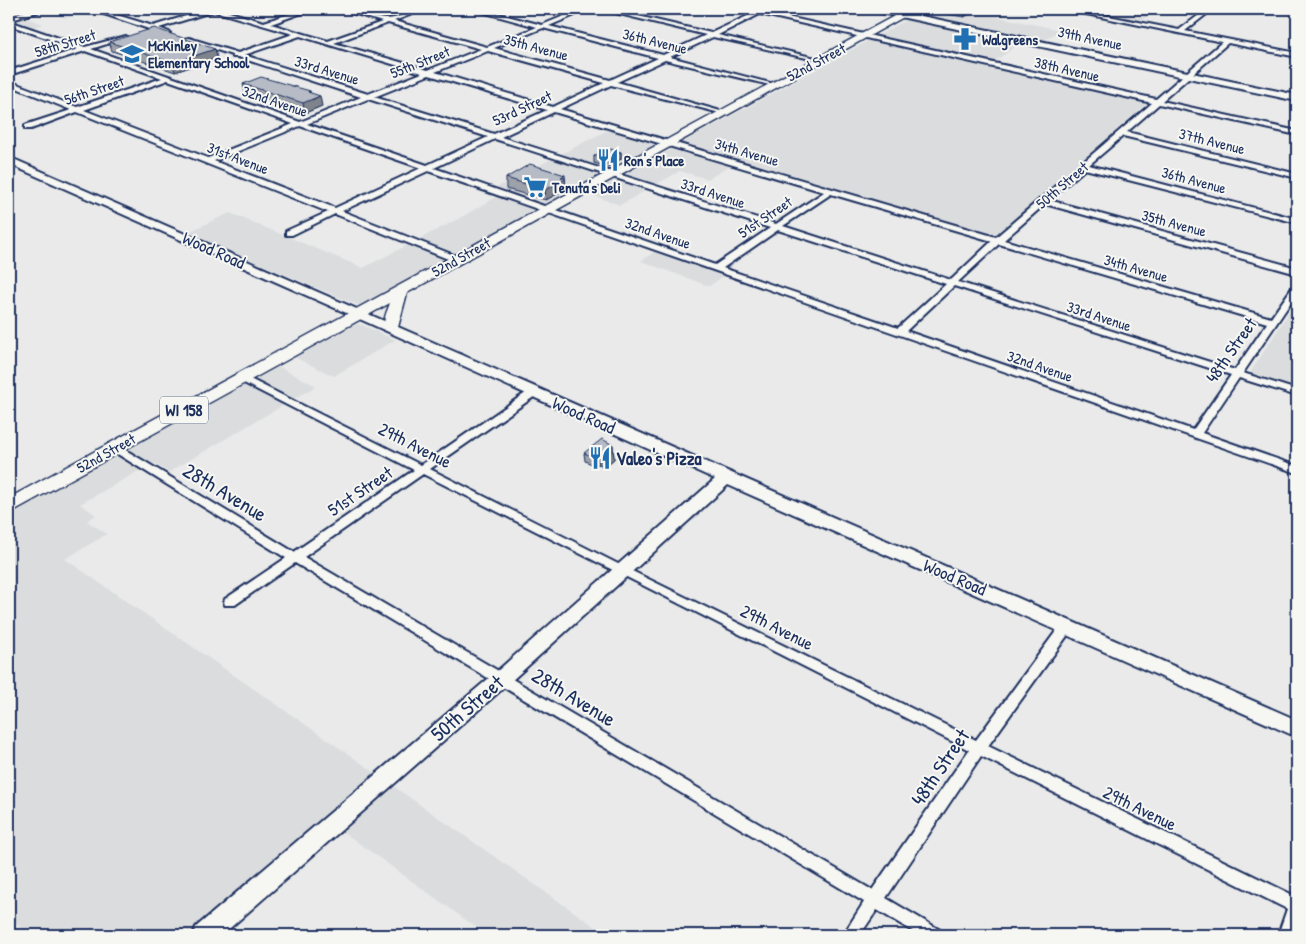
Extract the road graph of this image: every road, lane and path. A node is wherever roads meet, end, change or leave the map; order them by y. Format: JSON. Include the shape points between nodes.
{"nodes":[{"id":1,"x":42,"y":9,"type":"edge"},
{"id":2,"x":92,"y":9,"type":"edge"},
{"id":3,"x":214,"y":9,"type":"edge"},
{"id":4,"x":310,"y":9,"type":"edge"},
{"id":5,"x":343,"y":9,"type":"edge"},
{"id":6,"x":423,"y":9,"type":"edge"},
{"id":7,"x":474,"y":9,"type":"edge"},
{"id":8,"x":586,"y":9,"type":"edge"},
{"id":9,"x":602,"y":9,"type":"edge"},
{"id":10,"x":744,"y":9,"type":"edge"},
{"id":11,"x":877,"y":9,"type":"edge"},
{"id":12,"x":913,"y":9,"type":"edge"},
{"id":13,"x":1065,"y":9,"type":"edge"},
{"id":14,"x":1210,"y":9,"type":"edge"},
{"id":15,"x":763,"y":10,"type":"edge"},
{"id":16,"x":903,"y":14,"type":"junction"},
{"id":17,"x":9,"y":18,"type":"edge"},
{"id":18,"x":388,"y":21,"type":"junction"},
{"id":19,"x":9,"y":23,"type":"edge"},
{"id":20,"x":264,"y":24,"type":"junction"},
{"id":21,"x":542,"y":26,"type":"junction"},
{"id":22,"x":153,"y":28,"type":"junction"},
{"id":23,"x":1180,"y":32,"type":"junction"},
{"id":24,"x":136,"y":34,"type":"edge"},
{"id":25,"x":300,"y":34,"type":"junction"},
{"id":26,"x":712,"y":35,"type":"junction"},
{"id":27,"x":128,"y":36,"type":"edge"},
{"id":28,"x":864,"y":36,"type":"junction"},
{"id":29,"x":1227,"y":41,"type":"junction"},
{"id":30,"x":330,"y":42,"type":"junction"},
{"id":31,"x":488,"y":48,"type":"junction"},
{"id":32,"x":85,"y":50,"type":"junction"},
{"id":33,"x":1297,"y":55,"type":"edge"},
{"id":34,"x":235,"y":56,"type":"junction"},
{"id":35,"x":663,"y":58,"type":"junction"},
{"id":36,"x":818,"y":60,"type":"junction"},
{"id":37,"x":429,"y":72,"type":"junction"},
{"id":38,"x":9,"y":73,"type":"edge"},
{"id":39,"x":1188,"y":74,"type":"junction"},
{"id":40,"x":169,"y":78,"type":"junction"},
{"id":41,"x":611,"y":82,"type":"junction"},
{"id":42,"x":9,"y":83,"type":"edge"},
{"id":43,"x":772,"y":85,"type":"junction"},
{"id":44,"x":367,"y":97,"type":"junction"},
{"id":45,"x":1297,"y":98,"type":"edge"},
{"id":46,"x":1158,"y":102,"type":"junction"},
{"id":47,"x":554,"y":108,"type":"junction"},
{"id":48,"x":77,"y":110,"type":"junction"},
{"id":49,"x":722,"y":113,"type":"junction"},
{"id":50,"x":300,"y":124,"type":"junction"},
{"id":51,"x":28,"y":127,"type":"dead end"},
{"id":52,"x":1121,"y":133,"type":"junction"},
{"id":53,"x":1297,"y":133,"type":"edge"},
{"id":54,"x":493,"y":137,"type":"junction"},
{"id":55,"x":668,"y":143,"type":"junction"},
{"id":56,"x":9,"y":160,"type":"edge"},
{"id":57,"x":208,"y":161,"type":"junction"},
{"id":58,"x":1083,"y":166,"type":"junction"},
{"id":59,"x":428,"y":168,"type":"junction"},
{"id":60,"x":611,"y":174,"type":"junction"},
{"id":61,"x":1297,"y":176,"type":"edge"},
{"id":62,"x":830,"y":191,"type":"junction"},
{"id":63,"x":1044,"y":201,"type":"junction"},
{"id":64,"x":547,"y":209,"type":"junction"},
{"id":65,"x":336,"y":211,"type":"junction"},
{"id":66,"x":1297,"y":221,"type":"edge"},
{"id":67,"x":775,"y":228,"type":"junction"},
{"id":68,"x":290,"y":233,"type":"dead end"},
{"id":69,"x":997,"y":241,"type":"junction"},
{"id":70,"x":456,"y":259,"type":"junction"},
{"id":71,"x":716,"y":268,"type":"junction"},
{"id":72,"x":1297,"y":271,"type":"edge"},
{"id":73,"x":951,"y":284,"type":"junction"},
{"id":74,"x":1297,"y":287,"type":"edge"},
{"id":75,"x":401,"y":290,"type":"junction"},
{"id":76,"x":358,"y":313,"type":"junction"},
{"id":77,"x":1274,"y":322,"type":"junction"},
{"id":78,"x":392,"y":328,"type":"junction"},
{"id":79,"x":900,"y":332,"type":"junction"},
{"id":80,"x":1236,"y":374,"type":"junction"},
{"id":81,"x":242,"y":378,"type":"junction"},
{"id":82,"x":534,"y":392,"type":"junction"},
{"id":83,"x":1297,"y":393,"type":"edge"},
{"id":84,"x":1195,"y":435,"type":"junction"},
{"id":85,"x":115,"y":448,"type":"junction"},
{"id":86,"x":422,"y":470,"type":"junction"},
{"id":87,"x":1297,"y":470,"type":"edge"},
{"id":88,"x":726,"y":478,"type":"junction"},
{"id":89,"x":9,"y":506,"type":"edge"},
{"id":90,"x":295,"y":557,"type":"junction"},
{"id":91,"x":622,"y":571,"type":"junction"},
{"id":92,"x":230,"y":602,"type":"dead end"},
{"id":93,"x":1067,"y":626,"type":"junction"},
{"id":94,"x":502,"y":678,"type":"junction"},
{"id":95,"x":1297,"y":729,"type":"edge"},
{"id":96,"x":978,"y":749,"type":"junction"},
{"id":97,"x":875,"y":900,"type":"junction"},
{"id":98,"x":1297,"y":905,"type":"edge"},
{"id":99,"x":205,"y":935,"type":"edge"},
{"id":100,"x":851,"y":935,"type":"edge"},
{"id":101,"x":934,"y":935,"type":"edge"},
{"id":102,"x":1286,"y":935,"type":"edge"}],
"edges":[{"from":1,"to":17,"type":"street"},
{"from":2,"to":22,"type":"street","name":"33rd Avenue"},
{"from":3,"to":20,"type":"street","name":"34th Avenue"},
{"from":3,"to":22,"type":"street"},
{"from":4,"to":20,"type":"street"},
{"from":5,"to":18,"type":"street","name":"35th Avenue"},
{"from":6,"to":18,"type":"street"},
{"from":7,"to":21,"type":"street","name":"36th Avenue"},
{"from":8,"to":21,"type":"street","name":"55th Street"},
{"from":9,"to":26,"type":"street"},
{"from":10,"to":15,"type":"street","name":"38th Avenue"},
{"from":11,"to":16,"type":"street","name":"39th Avenue"},
{"from":12,"to":16,"type":"main road","name":"52nd Street","number":"WI 158"},
{"from":13,"to":23,"type":"street"},
{"from":14,"to":23,"type":"street"},
{"from":15,"to":26,"type":"street","name":"53rd Street"},
{"from":15,"to":28,"type":"street","name":"38th Avenue"},
{"from":16,"to":28,"type":"main road","name":"52nd Street","number":"WI 158"},
{"from":16,"to":39,"type":"street","name":"39th Avenue"},
{"from":18,"to":30,"type":"street"},
{"from":18,"to":31,"type":"street","name":"35th Avenue"},
{"from":19,"to":32,"type":"street","name":"32nd Avenue"},
{"from":20,"to":25,"type":"street","name":"34th Avenue"},
{"from":21,"to":31,"type":"street","name":"55th Street"},
{"from":21,"to":35,"type":"street","name":"36th Avenue"},
{"from":22,"to":24,"type":"street"},
{"from":22,"to":34,"type":"street","name":"33rd Avenue"},
{"from":23,"to":29,"type":"street"},
{"from":25,"to":30,"type":"street","name":"34th Avenue"},
{"from":25,"to":34,"type":"street"},
{"from":26,"to":35,"type":"street","name":"53rd Street"},
{"from":26,"to":36,"type":"street"},
{"from":27,"to":32,"type":"street","name":"58th Street"},
{"from":28,"to":36,"type":"main road","name":"52nd Street","number":"WI 158"},
{"from":28,"to":46,"type":"street","name":"38th Avenue"},
{"from":29,"to":33,"type":"street"},
{"from":29,"to":39,"type":"street","name":"50th Street"},
{"from":30,"to":37,"type":"street","name":"34th Avenue"},
{"from":31,"to":37,"type":"street","name":"55th Street"},
{"from":31,"to":41,"type":"street","name":"35th Avenue"},
{"from":32,"to":38,"type":"street","name":"58th Street"},
{"from":32,"to":40,"type":"street","name":"32nd Avenue"},
{"from":34,"to":44,"type":"street","name":"33rd Avenue"},
{"from":35,"to":41,"type":"street","name":"53rd Street"},
{"from":35,"to":43,"type":"street","name":"36th Avenue"},
{"from":36,"to":43,"type":"main road","name":"52nd Street","number":"WI 158"},
{"from":37,"to":44,"type":"street","name":"55th Street"},
{"from":37,"to":47,"type":"street","name":"34th Avenue"},
{"from":39,"to":45,"type":"street","name":"39th Avenue"},
{"from":39,"to":46,"type":"street","name":"50th Street"},
{"from":40,"to":48,"type":"street","name":"56th Street"},
{"from":40,"to":50,"type":"street","name":"32nd Avenue"},
{"from":41,"to":47,"type":"street","name":"53rd Street"},
{"from":41,"to":49,"type":"street","name":"35th Avenue"},
{"from":42,"to":48,"type":"street","name":"31st Avenue"},
{"from":43,"to":49,"type":"main road","name":"52nd Street","number":"WI 158"},
{"from":44,"to":50,"type":"street","name":"55th Street"},
{"from":44,"to":54,"type":"street","name":"33rd Avenue"},
{"from":46,"to":52,"type":"street","name":"50th Street"},
{"from":46,"to":53,"type":"street","name":"38th Avenue"},
{"from":47,"to":54,"type":"street","name":"53rd Street"},
{"from":47,"to":55,"type":"street","name":"34th Avenue"},
{"from":48,"to":51,"type":"street","name":"56th Street"},
{"from":48,"to":57,"type":"street","name":"31st Avenue"},
{"from":49,"to":55,"type":"main road","name":"52nd Street","number":"WI 158"},
{"from":50,"to":57,"type":"street","name":"55th Street"},
{"from":50,"to":59,"type":"street","name":"32nd Avenue"},
{"from":52,"to":58,"type":"street","name":"50th Street"},
{"from":52,"to":61,"type":"street","name":"37th Avenue"},
{"from":54,"to":59,"type":"street","name":"53rd Street"},
{"from":54,"to":60,"type":"street","name":"33rd Avenue"},
{"from":55,"to":60,"type":"main road","name":"52nd Street","number":"WI 158"},
{"from":55,"to":62,"type":"street","name":"34th Avenue"},
{"from":56,"to":76,"type":"street","name":"Wood Road"},
{"from":57,"to":65,"type":"street","name":"31st Avenue"},
{"from":58,"to":63,"type":"street","name":"50th Street"},
{"from":58,"to":66,"type":"street","name":"36th Avenue"},
{"from":59,"to":64,"type":"street","name":"32nd Avenue"},
{"from":59,"to":65,"type":"street","name":"53rd Street"},
{"from":60,"to":64,"type":"main road","name":"52nd Street","number":"WI 158"},
{"from":60,"to":67,"type":"street","name":"33rd Avenue"},
{"from":62,"to":67,"type":"street","name":"51st Street"},
{"from":62,"to":69,"type":"street","name":"34th Avenue"},
{"from":63,"to":69,"type":"street","name":"50th Street"},
{"from":63,"to":72,"type":"street","name":"35th Avenue"},
{"from":64,"to":70,"type":"main road","name":"52nd Street","number":"WI 158"},
{"from":64,"to":71,"type":"street","name":"32nd Avenue"},
{"from":65,"to":68,"type":"street","name":"53rd Street"},
{"from":65,"to":70,"type":"street","name":"31st Avenue"},
{"from":67,"to":71,"type":"street","name":"51st Street"},
{"from":67,"to":73,"type":"street","name":"33rd Avenue"},
{"from":69,"to":73,"type":"street","name":"50th Street"},
{"from":69,"to":77,"type":"street","name":"34th Avenue"},
{"from":70,"to":75,"type":"main road","name":"52nd Street","number":"WI 158"},
{"from":71,"to":79,"type":"street","name":"32nd Avenue"},
{"from":73,"to":79,"type":"street","name":"50th Street"},
{"from":73,"to":80,"type":"street","name":"33rd Avenue"},
{"from":74,"to":77,"type":"street","name":"48th Street"},
{"from":75,"to":76,"type":"main road","name":"52nd Street","number":"WI 158"},
{"from":75,"to":78,"type":"main road"},
{"from":76,"to":78,"type":"street","name":"Wood Road"},
{"from":76,"to":81,"type":"main road","name":"52nd Street","number":"WI 158"},
{"from":77,"to":80,"type":"street","name":"48th Street"},
{"from":78,"to":82,"type":"street","name":"Wood Road"},
{"from":79,"to":84,"type":"street","name":"32nd Avenue"},
{"from":80,"to":83,"type":"street","name":"33rd Avenue"},
{"from":80,"to":84,"type":"street","name":"48th Street"},
{"from":81,"to":85,"type":"main road","name":"52nd Street","number":"WI 158"},
{"from":81,"to":86,"type":"street","name":"29th Avenue"},
{"from":82,"to":86,"type":"street","name":"51st Street"},
{"from":82,"to":88,"type":"street","name":"Wood Road"},
{"from":84,"to":87,"type":"street","name":"32nd Avenue"},
{"from":85,"to":89,"type":"main road","name":"52nd Street","number":"WI 158"},
{"from":85,"to":90,"type":"street","name":"28th Avenue"},
{"from":86,"to":90,"type":"street","name":"51st Street"},
{"from":86,"to":91,"type":"street","name":"29th Avenue"},
{"from":88,"to":91,"type":"street","name":"50th Street"},
{"from":88,"to":93,"type":"street","name":"Wood Road"},
{"from":90,"to":92,"type":"street","name":"51st Street"},
{"from":90,"to":94,"type":"street","name":"28th Avenue"},
{"from":91,"to":94,"type":"street","name":"50th Street"},
{"from":91,"to":96,"type":"street","name":"29th Avenue"},
{"from":93,"to":95,"type":"street","name":"Wood Road"},
{"from":93,"to":96,"type":"street","name":"48th Street"},
{"from":94,"to":97,"type":"street","name":"28th Avenue"},
{"from":94,"to":99,"type":"street","name":"50th Street"},
{"from":96,"to":97,"type":"street","name":"48th Street"},
{"from":96,"to":98,"type":"street","name":"29th Avenue"},
{"from":97,"to":100,"type":"street","name":"48th Street"},
{"from":97,"to":101,"type":"street","name":"28th Avenue"},
{"from":98,"to":102,"type":"street"}]}
